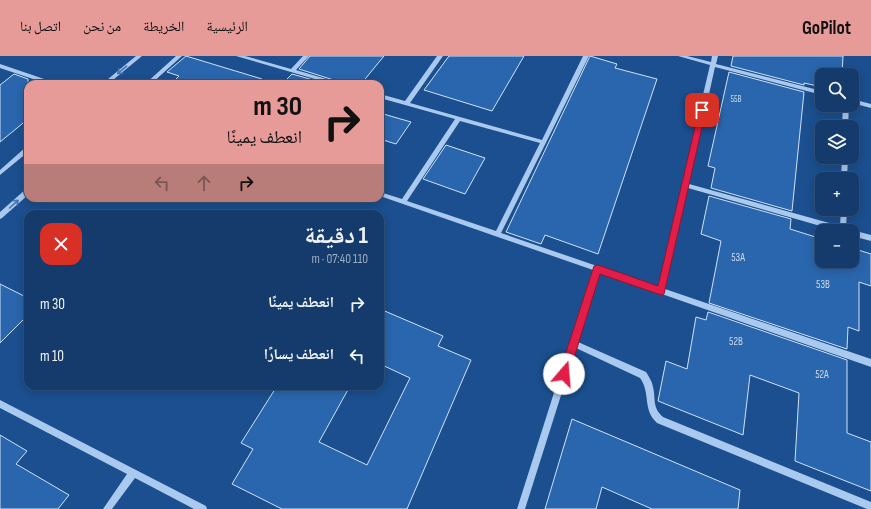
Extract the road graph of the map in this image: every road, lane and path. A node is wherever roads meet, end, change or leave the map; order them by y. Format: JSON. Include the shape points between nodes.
{"nodes":[{"id":1,"x":138,"y":56,"type":"edge"},
{"id":2,"x":179,"y":56,"type":"edge"},
{"id":3,"x":239,"y":56,"type":"edge"},
{"id":4,"x":306,"y":56,"type":"edge"},
{"id":5,"x":440,"y":56,"type":"edge"},
{"id":6,"x":586,"y":56,"type":"edge"},
{"id":7,"x":681,"y":56,"type":"edge"},
{"id":8,"x":715,"y":56,"type":"edge"},
{"id":9,"x":713,"y":64,"type":"junction"},
{"id":10,"x":0,"y":66,"type":"edge"},
{"id":11,"x":292,"y":71,"type":"junction"},
{"id":12,"x":42,"y":80,"type":"edge"},
{"id":13,"x":110,"y":80,"type":"edge"},
{"id":14,"x":152,"y":80,"type":"edge"},
{"id":15,"x":324,"y":80,"type":"edge"},
{"id":16,"x":815,"y":91,"type":"edge"},
{"id":17,"x":384,"y":97,"type":"edge"},
{"id":18,"x":407,"y":103,"type":"junction"},
{"id":19,"x":859,"y":103,"type":"edge"},
{"id":20,"x":871,"y":106,"type":"edge"},
{"id":21,"x":459,"y":118,"type":"junction"},
{"id":22,"x":543,"y":142,"type":"junction"},
{"id":23,"x":24,"y":152,"type":"edge"},
{"id":24,"x":0,"y":173,"type":"edge"},
{"id":25,"x":685,"y":185,"type":"junction"},
{"id":26,"x":24,"y":195,"type":"edge"},
{"id":27,"x":384,"y":195,"type":"edge"},
{"id":28,"x":403,"y":202,"type":"junction"},
{"id":29,"x":0,"y":216,"type":"edge"},
{"id":30,"x":821,"y":224,"type":"edge"},
{"id":31,"x":859,"y":234,"type":"edge"},
{"id":32,"x":497,"y":235,"type":"junction"},
{"id":33,"x":871,"y":238,"type":"edge"},
{"id":34,"x":598,"y":269,"type":"junction"},
{"id":35,"x":661,"y":291,"type":"junction"},
{"id":36,"x":574,"y":344,"type":"junction"},
{"id":37,"x":871,"y":363,"type":"edge"},
{"id":38,"x":0,"y":404,"type":"edge"},
{"id":39,"x":133,"y":473,"type":"junction"},
{"id":40,"x":871,"y":506,"type":"edge"},
{"id":41,"x":107,"y":509,"type":"edge"},
{"id":42,"x":203,"y":509,"type":"edge"},
{"id":43,"x":521,"y":509,"type":"edge"}],
"edges":[{"from":1,"to":13,"type":"street","one_way":true},
{"from":2,"to":14,"type":"street"},
{"from":3,"to":11,"type":"street"},
{"from":4,"to":11,"type":"street"},
{"from":5,"to":18,"type":"street"},
{"from":6,"to":22,"type":"street"},
{"from":7,"to":9,"type":"street"},
{"from":8,"to":9,"type":"street"},
{"from":9,"to":16,"type":"street"},
{"from":9,"to":25,"type":"street"},
{"from":10,"to":12,"type":"street"},
{"from":11,"to":15,"type":"street"},
{"from":17,"to":18,"type":"street"},
{"from":18,"to":21,"type":"street"},
{"from":19,"to":20,"type":"street"},
{"from":21,"to":22,"type":"street"},
{"from":21,"to":28,"type":"street"},
{"from":22,"to":32,"type":"street"},
{"from":23,"to":24,"type":"street"},
{"from":25,"to":30,"type":"street"},
{"from":25,"to":35,"type":"street"},
{"from":29,"to":26,"type":"street","one_way":true},
{"from":27,"to":28,"type":"street"},
{"from":28,"to":32,"type":"street"},
{"from":31,"to":33,"type":"street"},
{"from":32,"to":34,"type":"street"},
{"from":34,"to":35,"type":"street"},
{"from":34,"to":36,"type":"street"},
{"from":35,"to":37,"type":"street"},
{"from":36,"to":40,"type":"street","via":[[643,375],[649,384],[650,409],[660,420]]},
{"from":36,"to":43,"type":"street"},
{"from":38,"to":39,"type":"street"},
{"from":39,"to":41,"type":"street"},
{"from":39,"to":42,"type":"street"}]}
